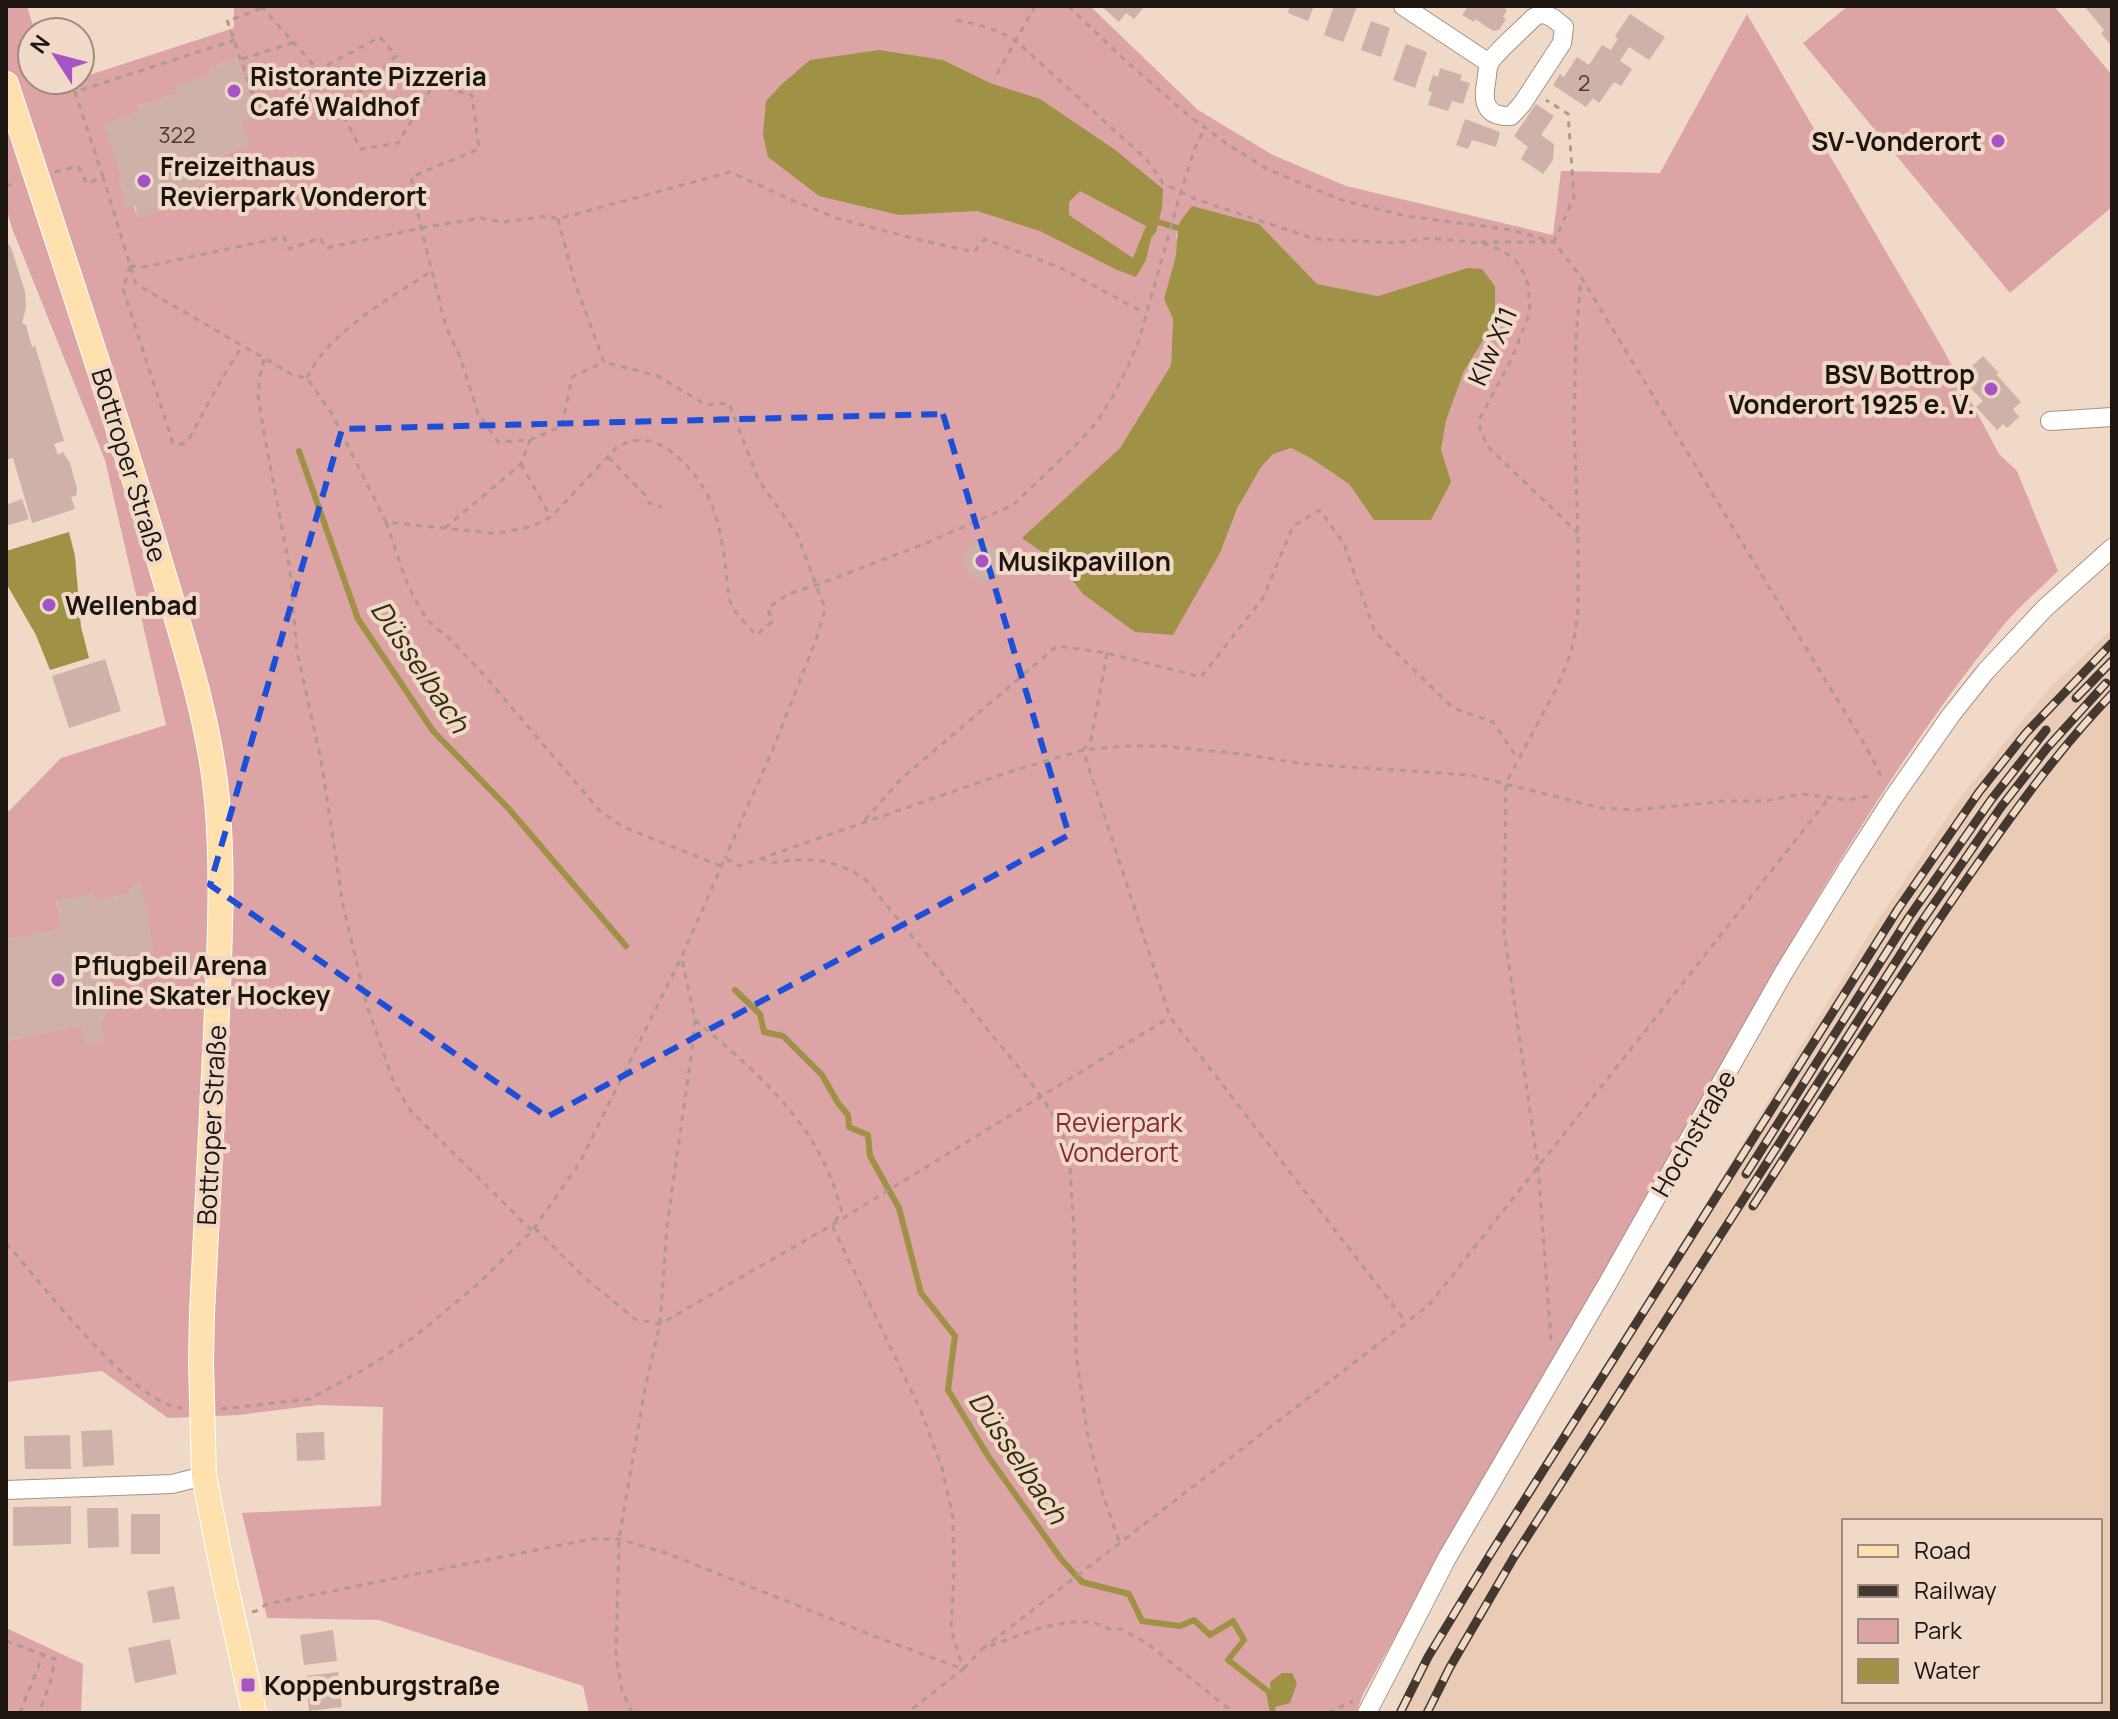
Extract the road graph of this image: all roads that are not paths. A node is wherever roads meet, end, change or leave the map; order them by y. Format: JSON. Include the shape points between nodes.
{"nodes":[{"id":1,"x":1403,"y":6,"type":"edge"},
{"id":2,"x":1489,"y":63,"type":"junction"},
{"id":3,"x":6,"y":84,"type":"edge"},
{"id":4,"x":2112,"y":417,"type":"edge"},
{"id":5,"x":2050,"y":421,"type":"dead end"},
{"id":6,"x":2112,"y":548,"type":"edge"},
{"id":7,"x":204,"y":1476,"type":"junction"},
{"id":8,"x":6,"y":1490,"type":"edge"},
{"id":9,"x":254,"y":1713,"type":"edge"},
{"id":10,"x":1367,"y":1713,"type":"edge"}],
"edges":[{"from":1,"to":2,"type":"street"},
{"from":2,"to":2,"type":"street","via":[[1485,104],[1511,116],[1562,43],[1564,27],[1542,13]]},
{"from":3,"to":7,"type":"main road","name":"Bottroper Straße","via":[[120,431],[186,652],[214,770],[220,894],[202,1313]]},
{"from":4,"to":5,"type":"street"},
{"from":6,"to":10,"type":"street","name":"Hochstraße","via":[[1986,671],[1893,798],[1784,972],[1447,1558]]},
{"from":7,"to":8,"type":"street","via":[[172,1484]]},
{"from":7,"to":9,"type":"main road","name":"Bottroper Straße"}]}
